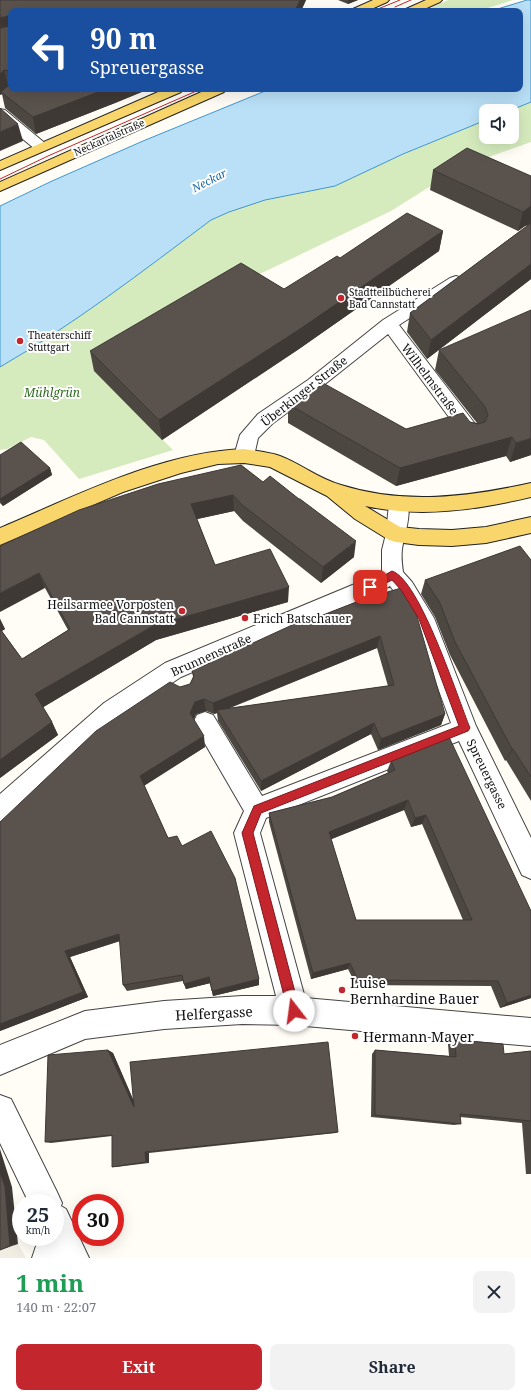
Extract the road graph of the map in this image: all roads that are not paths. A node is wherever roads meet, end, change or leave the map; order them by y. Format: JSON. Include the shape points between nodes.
{"nodes":[{"id":1,"x":383,"y":0,"type":"edge"},
{"id":2,"x":436,"y":0,"type":"edge"},
{"id":3,"x":365,"y":8,"type":"edge"},
{"id":4,"x":417,"y":8,"type":"edge"},
{"id":5,"x":169,"y":92,"type":"edge"},
{"id":6,"x":212,"y":92,"type":"edge"},
{"id":7,"x":0,"y":113,"type":"edge"},
{"id":8,"x":41,"y":147,"type":"junction"},
{"id":9,"x":0,"y":166,"type":"edge"},
{"id":10,"x":0,"y":187,"type":"edge"},
{"id":11,"x":467,"y":274,"type":"edge"},
{"id":12,"x":389,"y":324,"type":"junction"},
{"id":13,"x":472,"y":434,"type":"edge"},
{"id":14,"x":244,"y":456,"type":"junction"},
{"id":15,"x":531,"y":490,"type":"edge"},
{"id":16,"x":334,"y":491,"type":"junction"},
{"id":17,"x":505,"y":496,"type":"junction"},
{"id":18,"x":399,"y":504,"type":"junction"},
{"id":19,"x":529,"y":529,"type":"edge"},
{"id":20,"x":396,"y":534,"type":"junction"},
{"id":21,"x":0,"y":536,"type":"edge"},
{"id":22,"x":392,"y":575,"type":"junction"},
{"id":23,"x":208,"y":727,"type":"dead end"},
{"id":24,"x":465,"y":728,"type":"junction"},
{"id":25,"x":0,"y":810,"type":"edge"},
{"id":26,"x":257,"y":810,"type":"junction"},
{"id":27,"x":531,"y":866,"type":"edge"},
{"id":28,"x":294,"y":1011,"type":"junction"},
{"id":29,"x":531,"y":1032,"type":"edge"},
{"id":30,"x":0,"y":1060,"type":"edge"},
{"id":31,"x":0,"y":1110,"type":"edge"},
{"id":32,"x":42,"y":1194,"type":"edge"}],
"edges":[{"from":1,"to":3,"type":"main road"},
{"from":2,"to":4,"type":"main road"},
{"from":5,"to":8,"type":"main road","name":"Neckartalstraße"},
{"from":6,"to":10,"type":"main road","name":"Neckartalstraße"},
{"from":7,"to":8,"type":"street"},
{"from":8,"to":9,"type":"main road","name":"Neckartalstraße"},
{"from":11,"to":12,"type":"street","name":"Überkinger Straße"},
{"from":12,"to":13,"type":"street","name":"Wilhelmstraße"},
{"from":12,"to":14,"type":"street","name":"Überkinger Straße","via":[[314,384],[265,419],[249,435]]},
{"from":14,"to":16,"type":"main road","via":[[274,461]]},
{"from":14,"to":21,"type":"main road","via":[[218,457],[179,466],[116,487]]},
{"from":15,"to":17,"type":"main road"},
{"from":16,"to":18,"type":"main road"},
{"from":16,"to":20,"type":"main road","via":[[362,514]]},
{"from":17,"to":18,"type":"main road","via":[[435,505]]},
{"from":17,"to":19,"type":"main road"},
{"from":18,"to":20,"type":"street"},
{"from":19,"to":20,"type":"main road","via":[[452,538]]},
{"from":20,"to":22,"type":"street","via":[[392,550]]},
{"from":22,"to":24,"type":"street","name":"Spreuergasse","via":[[404,588],[423,618]]},
{"from":22,"to":25,"type":"street","name":"Brunnenstraße","via":[[112,710]]},
{"from":23,"to":26,"type":"street"},
{"from":24,"to":26,"type":"street"},
{"from":24,"to":27,"type":"street","name":"Spreuergasse"},
{"from":26,"to":28,"type":"street","via":[[247,833]]},
{"from":28,"to":29,"type":"street","name":"Helfergasse"},
{"from":28,"to":30,"type":"street","name":"Helfergasse","via":[[242,1010],[164,1015],[85,1025]]},
{"from":31,"to":32,"type":"street"}]}
